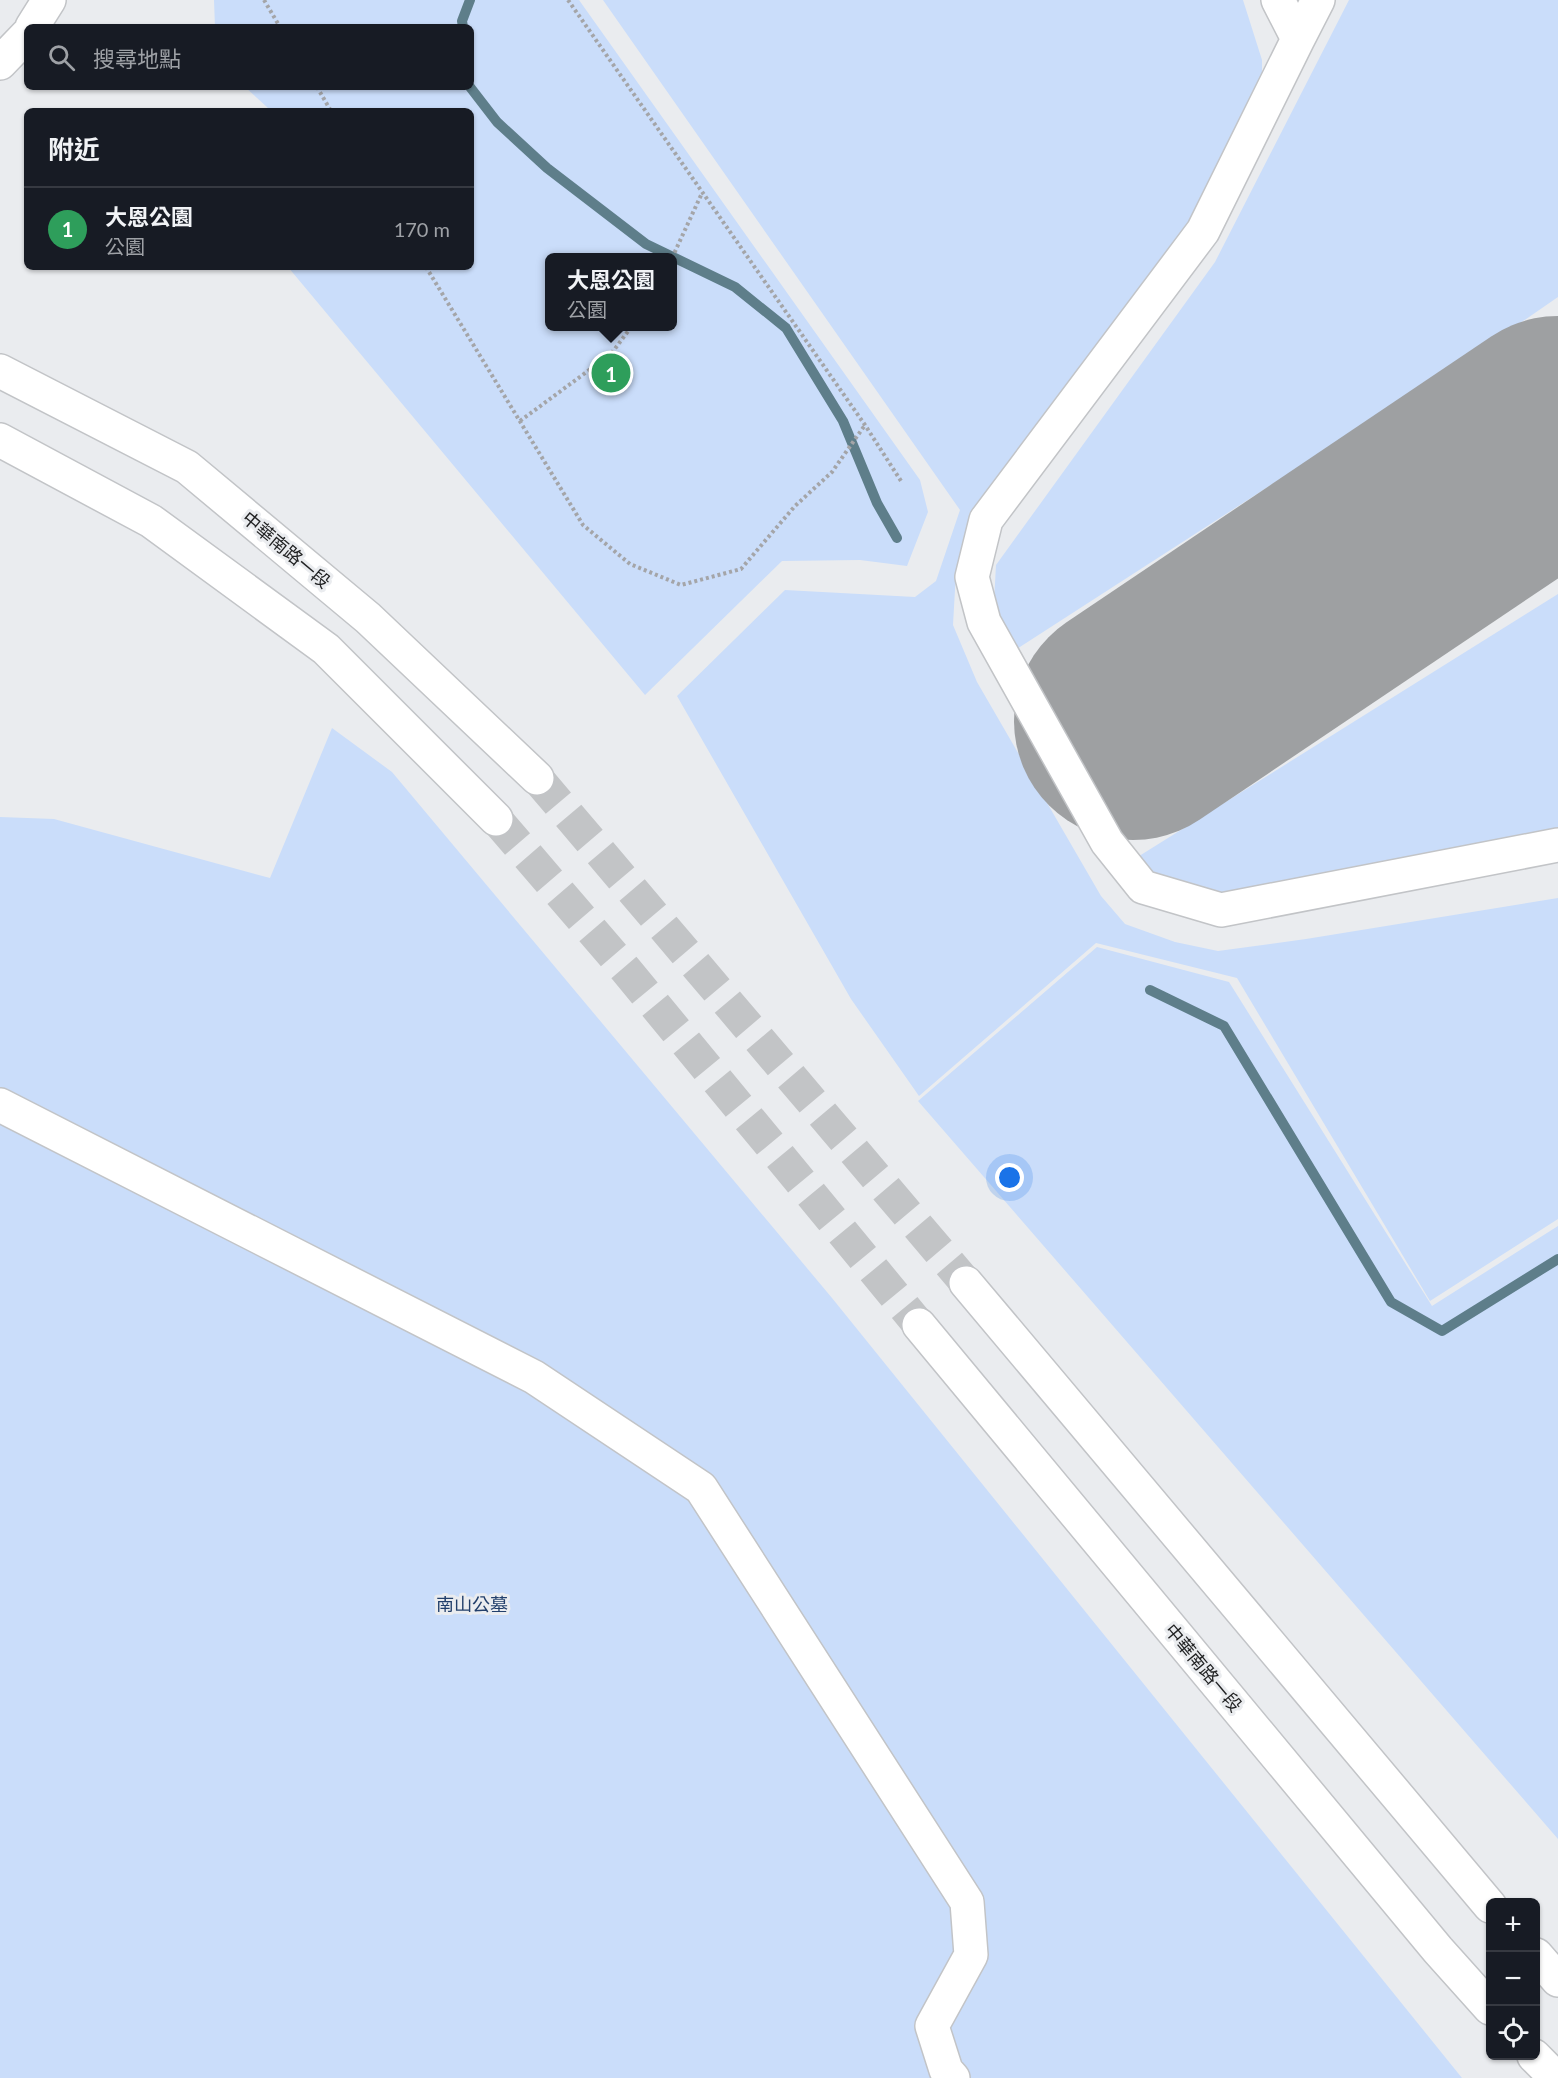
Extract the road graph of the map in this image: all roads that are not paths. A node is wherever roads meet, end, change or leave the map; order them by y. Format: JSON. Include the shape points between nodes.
{"nodes":[{"id":1,"x":49,"y":0,"type":"edge"},
{"id":2,"x":1278,"y":0,"type":"edge"},
{"id":3,"x":1318,"y":0,"type":"edge"},
{"id":4,"x":34,"y":24,"type":"edge"},
{"id":5,"x":24,"y":38,"type":"edge"},
{"id":6,"x":1298,"y":39,"type":"junction"},
{"id":7,"x":0,"y":63,"type":"edge"},
{"id":8,"x":0,"y":371,"type":"edge"},
{"id":9,"x":0,"y":440,"type":"edge"},
{"id":10,"x":537,"y":778,"type":"tunnel mouth"},
{"id":11,"x":496,"y":819,"type":"tunnel mouth"},
{"id":12,"x":1558,"y":845,"type":"edge"},
{"id":13,"x":0,"y":1105,"type":"edge"},
{"id":14,"x":966,"y":1283,"type":"tunnel mouth"},
{"id":15,"x":919,"y":1325,"type":"tunnel mouth"},
{"id":16,"x":1486,"y":1900,"type":"edge"},
{"id":17,"x":1540,"y":1960,"type":"edge"},
{"id":18,"x":1558,"y":1980,"type":"edge"},
{"id":19,"x":1489,"y":2006,"type":"edge"},
{"id":20,"x":1539,"y":2060,"type":"edge"},
{"id":21,"x":953,"y":2078,"type":"edge"},
{"id":22,"x":1556,"y":2078,"type":"edge"}],
"edges":[{"from":1,"to":4,"type":"street"},
{"from":2,"to":6,"type":"street"},
{"from":3,"to":6,"type":"street"},
{"from":5,"to":7,"type":"street"},
{"from":6,"to":12,"type":"street","via":[[1203,231],[986,520],[972,577],[984,622],[1107,842],[1143,887],[1221,910]]},
{"from":8,"to":10,"type":"street","name":"中華南路一段","via":[[187,467],[369,618]]},
{"from":9,"to":11,"type":"street","via":[[151,521],[326,649]]},
{"from":13,"to":21,"type":"street","via":[[534,1377],[701,1488],[967,1902],[971,1955],[932,2026],[946,2070]]},
{"from":14,"to":16,"type":"street"},
{"from":15,"to":19,"type":"street","name":"中華南路一段","via":[[1438,1950]]},
{"from":17,"to":18,"type":"street"},
{"from":20,"to":22,"type":"street"}]}
